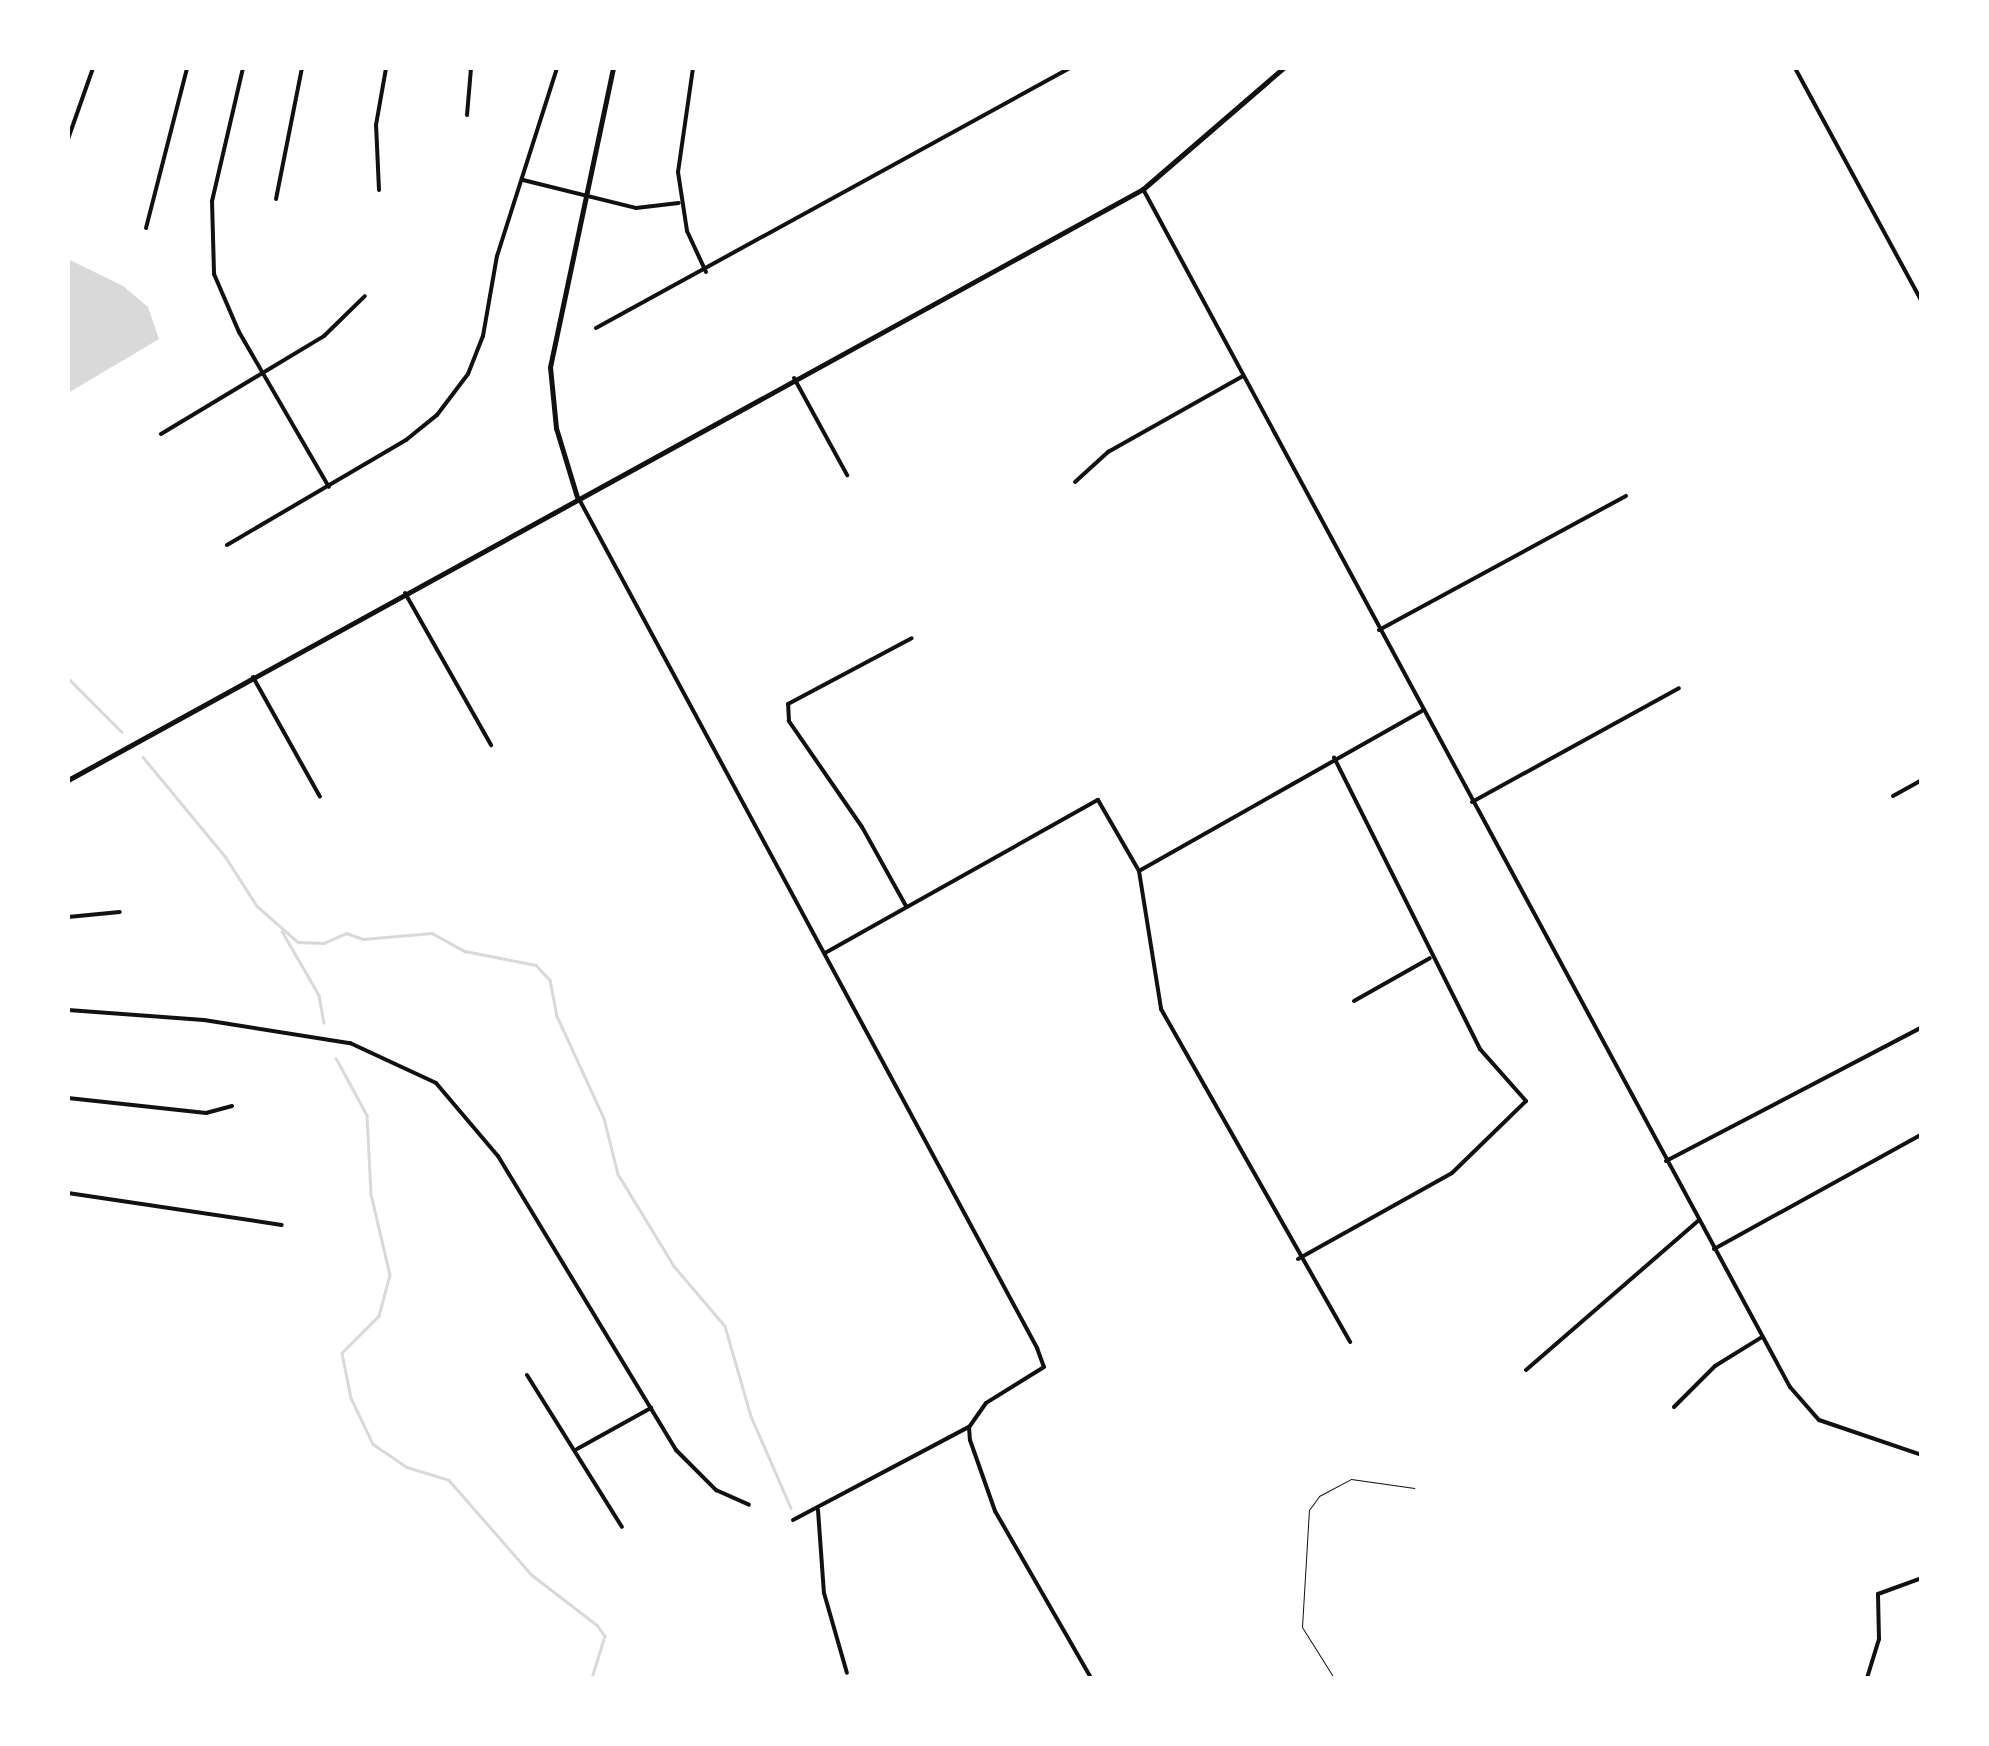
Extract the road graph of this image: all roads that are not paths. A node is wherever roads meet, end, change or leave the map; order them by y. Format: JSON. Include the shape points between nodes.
{"nodes":[{"id":1,"x":94,"y":68,"type":"edge"},
{"id":2,"x":187,"y":68,"type":"edge"},
{"id":3,"x":243,"y":68,"type":"edge"},
{"id":4,"x":302,"y":68,"type":"edge"},
{"id":5,"x":386,"y":68,"type":"edge"},
{"id":6,"x":472,"y":68,"type":"edge"},
{"id":7,"x":557,"y":68,"type":"edge"},
{"id":8,"x":614,"y":68,"type":"edge"},
{"id":9,"x":693,"y":68,"type":"edge"},
{"id":10,"x":1070,"y":68,"type":"edge"},
{"id":11,"x":1284,"y":68,"type":"edge"},
{"id":12,"x":1795,"y":68,"type":"edge"},
{"id":13,"x":468,"y":115,"type":"dead end"},
{"id":14,"x":68,"y":139,"type":"edge"},
{"id":15,"x":523,"y":180,"type":"junction"},
{"id":16,"x":380,"y":190,"type":"dead end"},
{"id":17,"x":1143,"y":190,"type":"junction"},
{"id":18,"x":585,"y":196,"type":"junction"},
{"id":19,"x":276,"y":199,"type":"dead end"},
{"id":20,"x":681,"y":203,"type":"junction"},
{"id":21,"x":146,"y":228,"type":"dead end"},
{"id":22,"x":706,"y":272,"type":"junction"},
{"id":23,"x":365,"y":296,"type":"dead end"},
{"id":24,"x":1922,"y":302,"type":"edge"},
{"id":25,"x":596,"y":328,"type":"dead end"},
{"id":26,"x":264,"y":373,"type":"junction"},
{"id":27,"x":1244,"y":376,"type":"junction"},
{"id":28,"x":794,"y":378,"type":"junction"},
{"id":29,"x":161,"y":434,"type":"dead end"},
{"id":30,"x":848,"y":475,"type":"dead end"},
{"id":31,"x":1075,"y":482,"type":"dead end"},
{"id":32,"x":330,"y":486,"type":"junction"},
{"id":33,"x":1626,"y":496,"type":"dead end"},
{"id":34,"x":578,"y":497,"type":"junction"},
{"id":35,"x":227,"y":544,"type":"dead end"},
{"id":36,"x":405,"y":593,"type":"junction"},
{"id":37,"x":1379,"y":630,"type":"junction"},
{"id":38,"x":912,"y":638,"type":"dead end"},
{"id":39,"x":253,"y":677,"type":"junction"},
{"id":40,"x":1679,"y":688,"type":"dead end"},
{"id":41,"x":1423,"y":710,"type":"junction"},
{"id":42,"x":491,"y":744,"type":"dead end"},
{"id":43,"x":1334,"y":758,"type":"junction"},
{"id":44,"x":68,"y":780,"type":"edge"},
{"id":45,"x":1922,"y":780,"type":"edge"},
{"id":46,"x":320,"y":796,"type":"dead end"},
{"id":47,"x":1894,"y":796,"type":"dead end"},
{"id":48,"x":1472,"y":802,"type":"junction"},
{"id":49,"x":1139,"y":871,"type":"junction"},
{"id":50,"x":906,"y":906,"type":"junction"},
{"id":51,"x":120,"y":912,"type":"dead end"},
{"id":52,"x":68,"y":918,"type":"edge"},
{"id":53,"x":824,"y":953,"type":"junction"},
{"id":54,"x":1430,"y":958,"type":"junction"},
{"id":55,"x":1354,"y":1001,"type":"dead end"},
{"id":56,"x":68,"y":1010,"type":"edge"},
{"id":57,"x":1922,"y":1027,"type":"edge"},
{"id":58,"x":68,"y":1098,"type":"edge"},
{"id":59,"x":232,"y":1106,"type":"dead end"},
{"id":60,"x":1922,"y":1134,"type":"edge"},
{"id":61,"x":1666,"y":1161,"type":"junction"},
{"id":62,"x":68,"y":1193,"type":"edge"},
{"id":63,"x":1698,"y":1220,"type":"junction"},
{"id":64,"x":282,"y":1225,"type":"dead end"},
{"id":65,"x":1714,"y":1249,"type":"junction"},
{"id":66,"x":1298,"y":1260,"type":"junction"},
{"id":67,"x":1762,"y":1338,"type":"junction"},
{"id":68,"x":1350,"y":1342,"type":"dead end"},
{"id":69,"x":1526,"y":1370,"type":"dead end"},
{"id":70,"x":527,"y":1375,"type":"dead end"},
{"id":71,"x":1674,"y":1406,"type":"dead end"},
{"id":72,"x":651,"y":1408,"type":"junction"},
{"id":73,"x":969,"y":1427,"type":"junction"},
{"id":74,"x":576,"y":1450,"type":"junction"},
{"id":75,"x":1922,"y":1456,"type":"edge"},
{"id":76,"x":749,"y":1505,"type":"dead end"},
{"id":77,"x":818,"y":1510,"type":"junction"},
{"id":78,"x":794,"y":1520,"type":"dead end"},
{"id":79,"x":622,"y":1527,"type":"dead end"},
{"id":80,"x":1922,"y":1578,"type":"edge"},
{"id":81,"x":847,"y":1674,"type":"dead end"},
{"id":82,"x":1090,"y":1678,"type":"edge"},
{"id":83,"x":1867,"y":1678,"type":"edge"}],
"edges":[{"from":1,"to":14,"type":"street"},
{"from":2,"to":21,"type":"street"},
{"from":3,"to":26,"type":"street","via":[[212,202],[210,252],[220,294]]},
{"from":4,"to":19,"type":"street"},
{"from":5,"to":16,"type":"street","via":[[376,126]]},
{"from":6,"to":13,"type":"street"},
{"from":7,"to":15,"type":"street"},
{"from":8,"to":18,"type":"street"},
{"from":9,"to":20,"type":"street","via":[[680,140]]},
{"from":10,"to":22,"type":"street"},
{"from":11,"to":17,"type":"street"},
{"from":12,"to":24,"type":"street"},
{"from":15,"to":18,"type":"street"},
{"from":15,"to":32,"type":"street","via":[[468,374],[437,415]]},
{"from":17,"to":27,"type":"street"},
{"from":17,"to":28,"type":"street"},
{"from":18,"to":20,"type":"street","via":[[636,208]]},
{"from":18,"to":34,"type":"street","via":[[550,367],[556,428]]},
{"from":20,"to":22,"type":"street"},
{"from":22,"to":25,"type":"street"},
{"from":23,"to":26,"type":"street","via":[[324,336]]},
{"from":26,"to":29,"type":"street"},
{"from":26,"to":32,"type":"street"},
{"from":27,"to":31,"type":"street","via":[[1108,452]]},
{"from":27,"to":37,"type":"street"},
{"from":28,"to":30,"type":"street"},
{"from":28,"to":34,"type":"street"},
{"from":32,"to":35,"type":"street"},
{"from":33,"to":37,"type":"street"},
{"from":34,"to":36,"type":"street"},
{"from":34,"to":53,"type":"street"},
{"from":36,"to":39,"type":"street"},
{"from":36,"to":42,"type":"street"},
{"from":37,"to":41,"type":"street"},
{"from":38,"to":50,"type":"street","via":[[788,704],[788,721],[862,826]]},
{"from":39,"to":44,"type":"street"},
{"from":39,"to":46,"type":"street"},
{"from":40,"to":48,"type":"street"},
{"from":41,"to":43,"type":"street"},
{"from":41,"to":48,"type":"street"},
{"from":43,"to":49,"type":"street"},
{"from":43,"to":54,"type":"street"},
{"from":45,"to":47,"type":"street"},
{"from":48,"to":61,"type":"street"},
{"from":49,"to":50,"type":"street","via":[[1098,800]]},
{"from":49,"to":66,"type":"street","via":[[1160,1008]]},
{"from":50,"to":53,"type":"street"},
{"from":51,"to":52,"type":"street"},
{"from":53,"to":73,"type":"street","via":[[1038,1348],[1044,1368],[986,1403]]},
{"from":54,"to":55,"type":"street"},
{"from":54,"to":66,"type":"street","via":[[1480,1049],[1526,1101],[1452,1173]]},
{"from":56,"to":72,"type":"street","via":[[331,1039],[436,1083],[471,1116],[498,1156]]},
{"from":57,"to":61,"type":"street"},
{"from":58,"to":59,"type":"street","via":[[206,1113]]},
{"from":60,"to":65,"type":"street"},
{"from":61,"to":63,"type":"street"},
{"from":62,"to":64,"type":"street"},
{"from":63,"to":65,"type":"street"},
{"from":63,"to":69,"type":"street"},
{"from":65,"to":67,"type":"street"},
{"from":66,"to":68,"type":"street"},
{"from":67,"to":71,"type":"street","via":[[1715,1366]]},
{"from":67,"to":75,"type":"street","via":[[1790,1388],[1820,1420]]},
{"from":70,"to":74,"type":"street"},
{"from":72,"to":74,"type":"street"},
{"from":72,"to":76,"type":"street","via":[[676,1450],[716,1490]]},
{"from":73,"to":77,"type":"street"},
{"from":73,"to":82,"type":"street","via":[[985,1491],[1050,1618]]},
{"from":74,"to":79,"type":"street"},
{"from":77,"to":78,"type":"street"},
{"from":77,"to":81,"type":"street","via":[[824,1593]]},
{"from":80,"to":83,"type":"street","via":[[1878,1594],[1879,1639]]}]}
